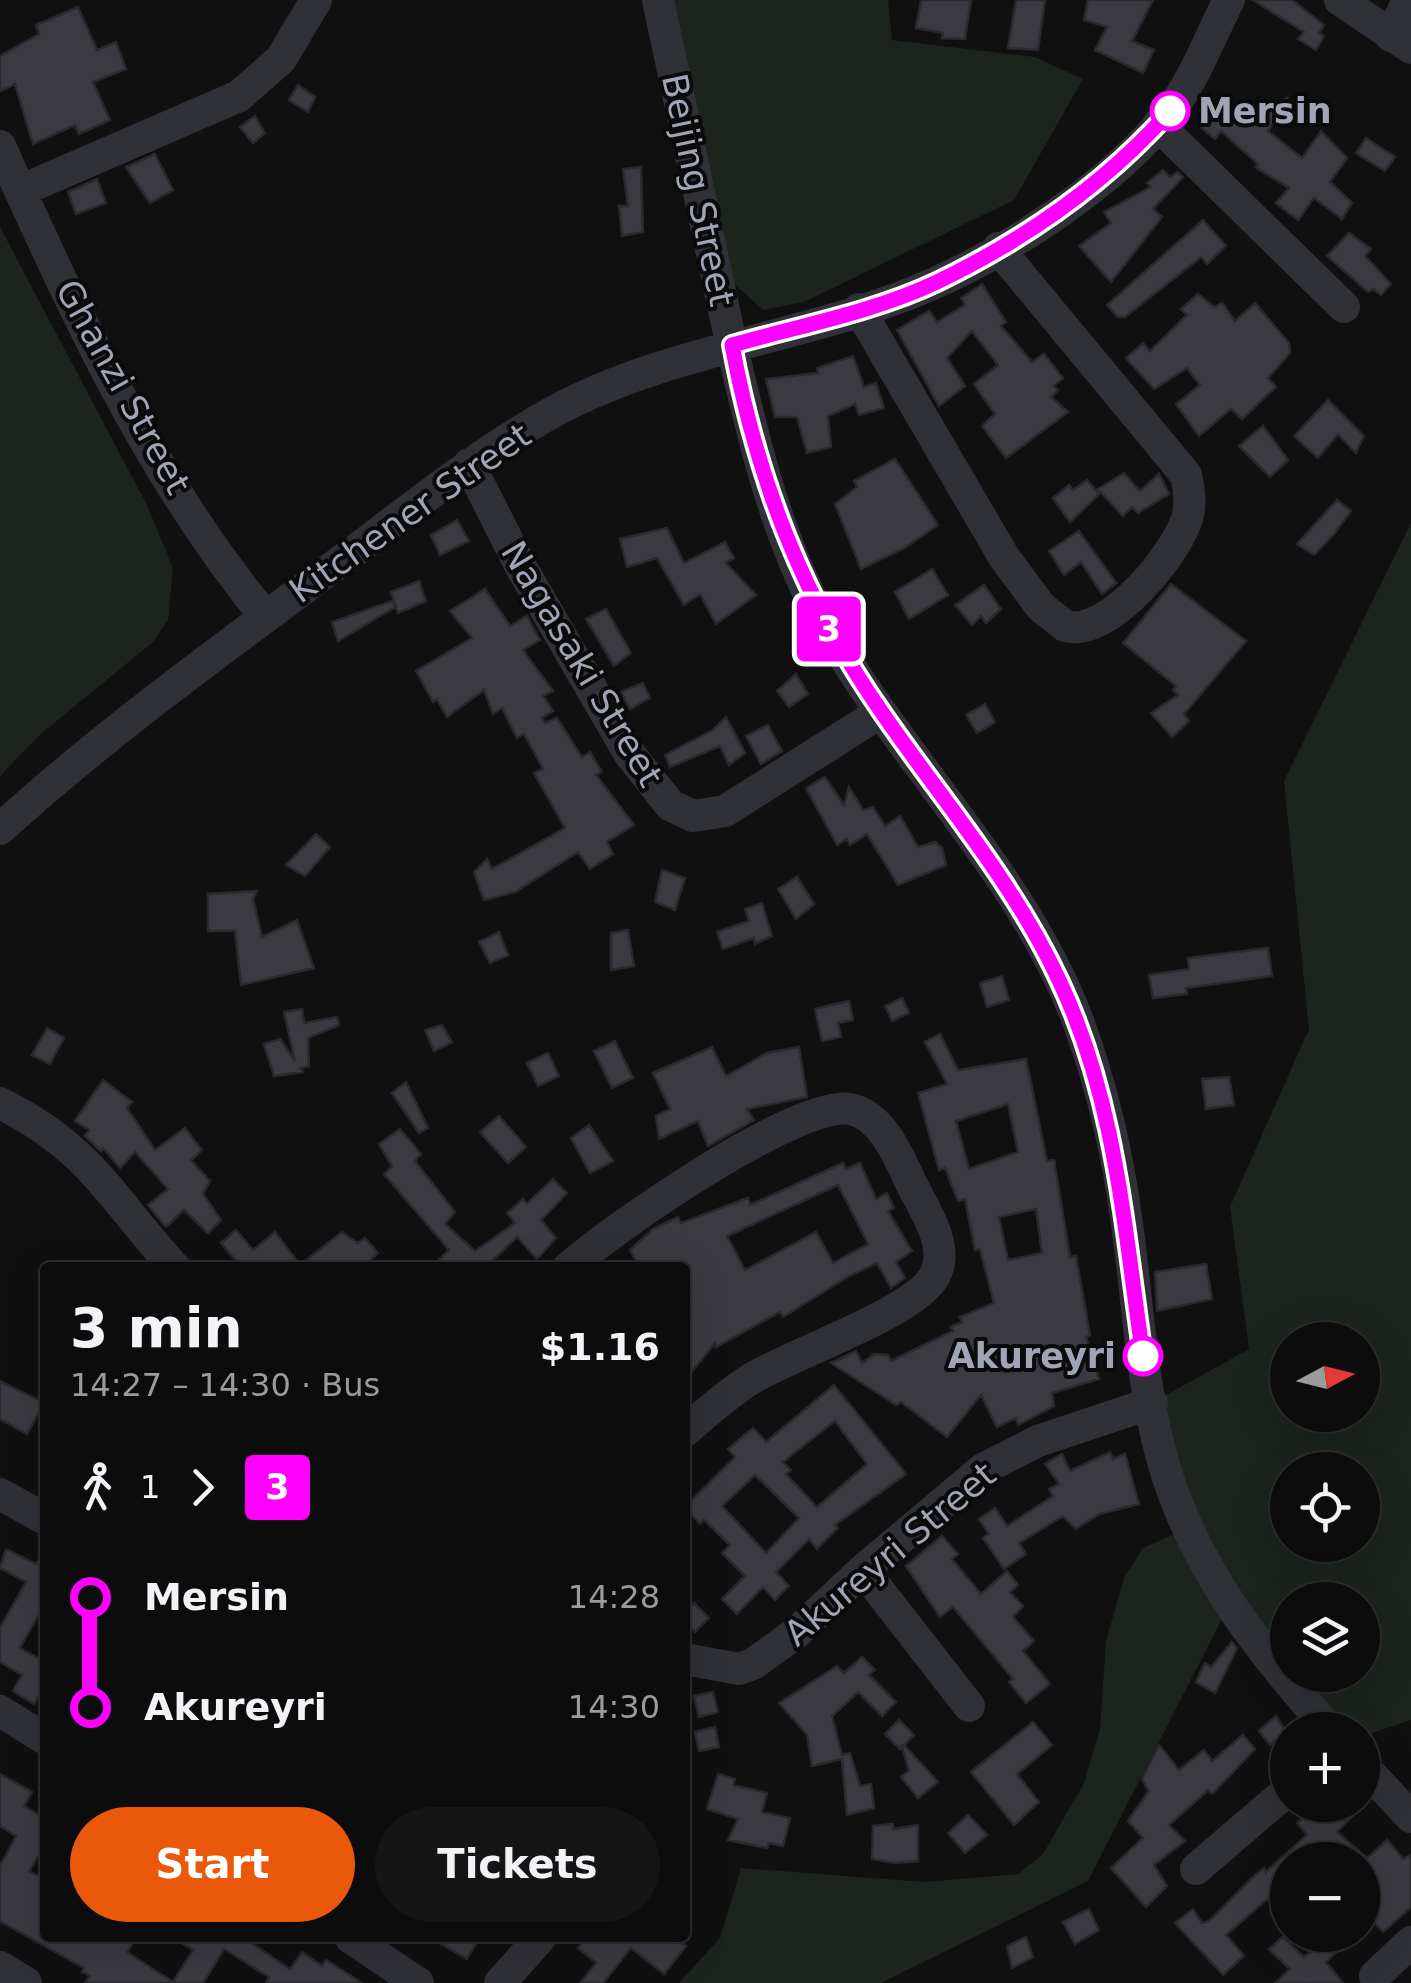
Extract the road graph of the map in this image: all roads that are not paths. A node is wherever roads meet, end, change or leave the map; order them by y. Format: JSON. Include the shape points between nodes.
{"nodes":[{"id":1,"x":316,"y":0,"type":"edge"},
{"id":2,"x":658,"y":0,"type":"edge"},
{"id":3,"x":1229,"y":0,"type":"edge"},
{"id":4,"x":1340,"y":0,"type":"edge"},
{"id":5,"x":1408,"y":0,"type":"edge"},
{"id":6,"x":1401,"y":42,"type":"edge"},
{"id":7,"x":1158,"y":125,"type":"junction"},
{"id":8,"x":0,"y":146,"type":"edge"},
{"id":9,"x":20,"y":192,"type":"junction"},
{"id":10,"x":998,"y":248,"type":"junction"},
{"id":11,"x":1344,"y":308,"type":"dead end"},
{"id":12,"x":858,"y":309,"type":"junction"},
{"id":13,"x":732,"y":345,"type":"junction"},
{"id":14,"x":469,"y":464,"type":"junction"},
{"id":15,"x":266,"y":616,"type":"junction"},
{"id":16,"x":881,"y":712,"type":"junction"},
{"id":17,"x":0,"y":829,"type":"edge"},
{"id":18,"x":0,"y":1103,"type":"edge"},
{"id":19,"x":170,"y":1262,"type":"edge"},
{"id":20,"x":576,"y":1262,"type":"edge"},
{"id":21,"x":1152,"y":1403,"type":"junction"},
{"id":22,"x":690,"y":1427,"type":"edge"},
{"id":23,"x":0,"y":1494,"type":"edge"},
{"id":24,"x":40,"y":1515,"type":"edge"},
{"id":25,"x":862,"y":1570,"type":"junction"},
{"id":26,"x":690,"y":1660,"type":"edge"},
{"id":27,"x":969,"y":1706,"type":"dead end"},
{"id":28,"x":0,"y":1711,"type":"edge"},
{"id":29,"x":1315,"y":1712,"type":"edge"},
{"id":30,"x":40,"y":1736,"type":"edge"},
{"id":31,"x":1380,"y":1784,"type":"edge"},
{"id":32,"x":1270,"y":1805,"type":"edge"},
{"id":33,"x":1411,"y":1817,"type":"edge"},
{"id":34,"x":1196,"y":1869,"type":"dead end"},
{"id":35,"x":357,"y":1942,"type":"edge"},
{"id":36,"x":536,"y":1942,"type":"edge"},
{"id":37,"x":1411,"y":1942,"type":"edge"},
{"id":38,"x":0,"y":1967,"type":"edge"},
{"id":39,"x":1375,"y":1976,"type":"dead end"},
{"id":40,"x":26,"y":1983,"type":"edge"},
{"id":41,"x":418,"y":1983,"type":"edge"},
{"id":42,"x":500,"y":1983,"type":"edge"}],
"edges":[{"from":1,"to":9,"type":"street","via":[[281,59],[239,96]]},
{"from":2,"to":13,"type":"street","name":"Beijing Street"},
{"from":3,"to":7,"type":"street","name":"Kitchener Street"},
{"from":4,"to":6,"type":"street"},
{"from":5,"to":6,"type":"street"},
{"from":7,"to":10,"type":"street","name":"Kitchener Street","via":[[1064,207]]},
{"from":7,"to":11,"type":"street"},
{"from":8,"to":9,"type":"street","name":"Ghanzi Street"},
{"from":9,"to":15,"type":"street","name":"Ghanzi Street","via":[[124,402],[202,529]]},
{"from":10,"to":12,"type":"street","name":"Kitchener Street","via":[[935,283]]},
{"from":10,"to":12,"type":"street","via":[[1186,475],[1188,518],[1147,578],[1106,618],[1065,626],[1024,588]]},
{"from":12,"to":13,"type":"street","name":"Kitchener Street"},
{"from":13,"to":14,"type":"street","name":"Kitchener Street","via":[[555,411]]},
{"from":13,"to":16,"type":"street","name":"Beijing Street","via":[[750,432],[784,536],[822,617]]},
{"from":14,"to":15,"type":"street","name":"Kitchener Street"},
{"from":14,"to":16,"type":"street","name":"Nagasaki Street","via":[[629,753],[670,805],[693,816],[725,810]]},
{"from":15,"to":17,"type":"street","name":"Kitchener Street","via":[[64,771]]},
{"from":16,"to":21,"type":"street","name":"Beijing Street","via":[[1006,888],[1076,1017],[1117,1160]]},
{"from":18,"to":19,"type":"street","via":[[59,1136]]},
{"from":20,"to":22,"type":"street","via":[[639,1212],[816,1111],[851,1109],[872,1119],[896,1151],[936,1235],[936,1275],[914,1298],[752,1378]]},
{"from":21,"to":25,"type":"street","name":"Akureyri Street","via":[[1038,1441],[983,1468]]},
{"from":21,"to":29,"type":"street","name":"Beijing Street","via":[[1162,1457],[1201,1559],[1250,1635]]},
{"from":23,"to":24,"type":"street"},
{"from":25,"to":26,"type":"street","name":"Akureyri Street","via":[[753,1664],[738,1669]]},
{"from":25,"to":27,"type":"street"},
{"from":28,"to":30,"type":"street"},
{"from":31,"to":33,"type":"street"},
{"from":32,"to":34,"type":"street"},
{"from":35,"to":41,"type":"street"},
{"from":36,"to":42,"type":"street"},
{"from":37,"to":39,"type":"street"},
{"from":38,"to":40,"type":"street"}]}
